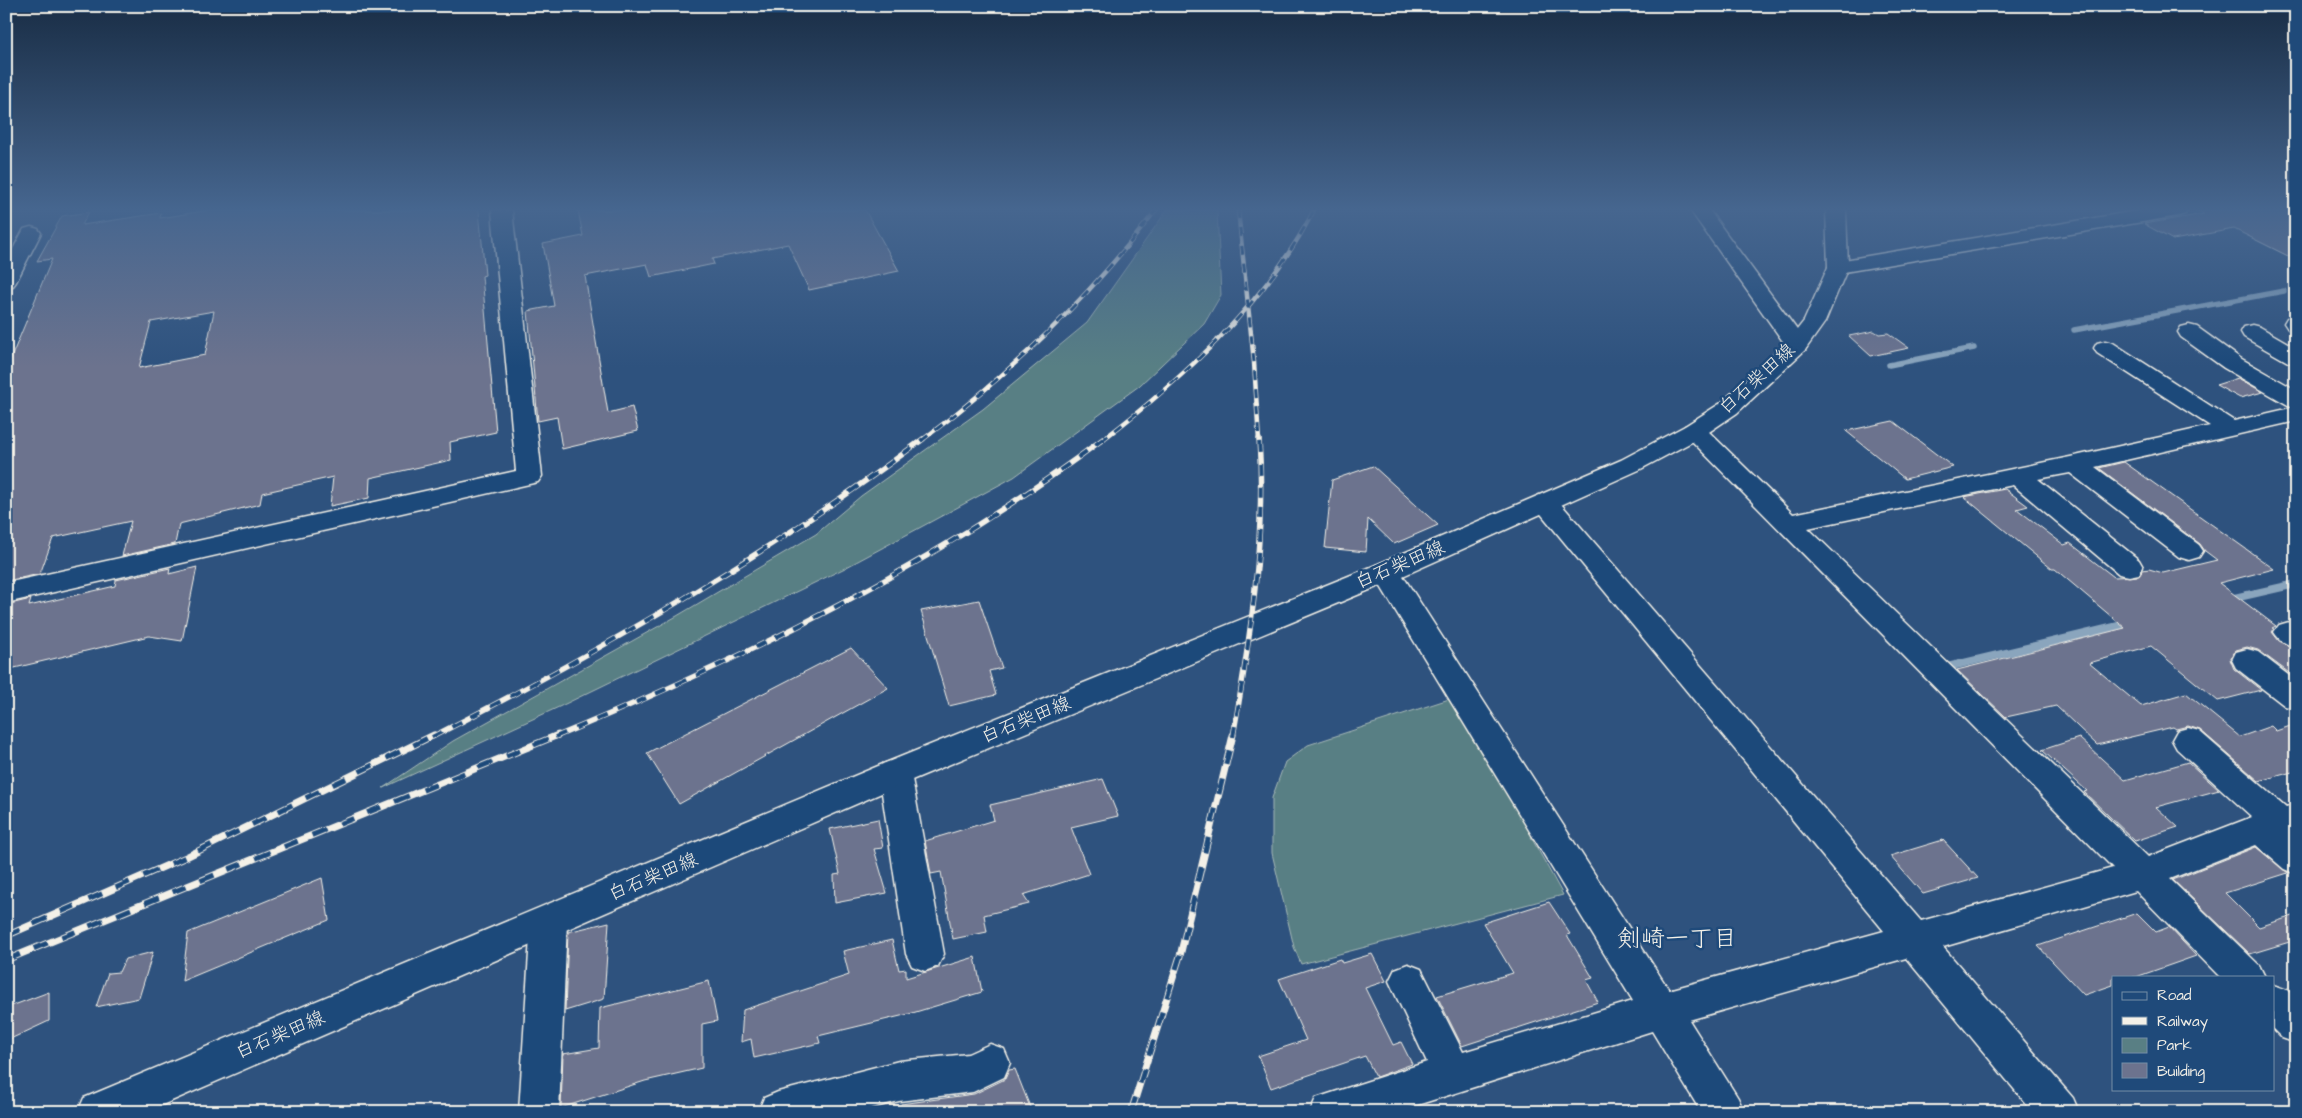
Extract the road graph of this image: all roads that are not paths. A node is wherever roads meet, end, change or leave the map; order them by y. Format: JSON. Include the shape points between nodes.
{"nodes":[{"id":1,"x":16,"y":262,"type":"edge"},
{"id":2,"x":507,"y":262,"type":"edge"},
{"id":3,"x":1736,"y":262,"type":"edge"},
{"id":4,"x":1838,"y":262,"type":"edge"},
{"id":5,"x":1867,"y":262,"type":"edge"},
{"id":6,"x":1838,"y":267,"type":"junction"},
{"id":7,"x":6,"y":282,"type":"edge"},
{"id":8,"x":2189,"y":332,"type":"dead end"},
{"id":9,"x":2252,"y":332,"type":"dead end"},
{"id":10,"x":1797,"y":345,"type":"junction"},
{"id":11,"x":2104,"y":348,"type":"dead end"},
{"id":12,"x":2296,"y":357,"type":"edge"},
{"id":13,"x":2296,"y":400,"type":"edge"},
{"id":14,"x":2296,"y":414,"type":"edge"},
{"id":15,"x":2232,"y":430,"type":"junction"},
{"id":16,"x":1694,"y":431,"type":"junction"},
{"id":17,"x":2075,"y":464,"type":"junction"},
{"id":18,"x":2017,"y":475,"type":"junction"},
{"id":19,"x":1546,"y":503,"type":"junction"},
{"id":20,"x":1789,"y":523,"type":"junction"},
{"id":21,"x":2189,"y":551,"type":"dead end"},
{"id":22,"x":2129,"y":568,"type":"dead end"},
{"id":23,"x":1386,"y":572,"type":"junction"},
{"id":24,"x":6,"y":593,"type":"edge"},
{"id":25,"x":2247,"y":660,"type":"dead end"},
{"id":26,"x":2296,"y":698,"type":"edge"},
{"id":27,"x":2188,"y":740,"type":"dead end"},
{"id":28,"x":895,"y":773,"type":"junction"},
{"id":29,"x":2279,"y":823,"type":"edge"},
{"id":30,"x":2296,"y":859,"type":"edge"},
{"id":31,"x":2141,"y":875,"type":"junction"},
{"id":32,"x":549,"y":921,"type":"junction"},
{"id":33,"x":1914,"y":940,"type":"junction"},
{"id":34,"x":925,"y":954,"type":"dead end"},
{"id":35,"x":2245,"y":976,"type":"edge"},
{"id":36,"x":1408,"y":981,"type":"dead end"},
{"id":37,"x":2274,"y":1004,"type":"edge"},
{"id":38,"x":1662,"y":1010,"type":"junction"},
{"id":39,"x":2296,"y":1025,"type":"edge"},
{"id":40,"x":990,"y":1063,"type":"dead end"},
{"id":41,"x":1454,"y":1076,"type":"junction"},
{"id":42,"x":98,"y":1112,"type":"edge"},
{"id":43,"x":539,"y":1112,"type":"edge"},
{"id":44,"x":778,"y":1112,"type":"edge"},
{"id":45,"x":1330,"y":1112,"type":"edge"},
{"id":46,"x":1724,"y":1112,"type":"edge"},
{"id":47,"x":2058,"y":1112,"type":"edge"}],
"edges":[{"from":1,"to":7,"type":"street"},
{"from":2,"to":24,"type":"street","via":[[530,476]]},
{"from":3,"to":10,"type":"street"},
{"from":4,"to":6,"type":"street","name":"白石柴田線"},
{"from":5,"to":6,"type":"street"},
{"from":6,"to":10,"type":"street","name":"白石柴田線","via":[[1814,322]]},
{"from":8,"to":13,"type":"street","via":[[2232,363]]},
{"from":9,"to":12,"type":"street"},
{"from":10,"to":16,"type":"street","name":"白石柴田線","via":[[1729,408]]},
{"from":11,"to":15,"type":"street"},
{"from":14,"to":15,"type":"street"},
{"from":15,"to":17,"type":"street"},
{"from":16,"to":19,"type":"street","name":"白石柴田線"},
{"from":16,"to":20,"type":"street"},
{"from":17,"to":18,"type":"street"},
{"from":17,"to":21,"type":"street"},
{"from":18,"to":20,"type":"street"},
{"from":18,"to":22,"type":"street"},
{"from":19,"to":23,"type":"street","name":"白石柴田線"},
{"from":19,"to":33,"type":"street"},
{"from":20,"to":31,"type":"street"},
{"from":23,"to":28,"type":"street","name":"白石柴田線"},
{"from":23,"to":38,"type":"street"},
{"from":25,"to":26,"type":"street"},
{"from":27,"to":29,"type":"street"},
{"from":28,"to":32,"type":"street","name":"白石柴田線"},
{"from":28,"to":34,"type":"street"},
{"from":29,"to":30,"type":"street"},
{"from":29,"to":31,"type":"street"},
{"from":31,"to":33,"type":"street"},
{"from":31,"to":35,"type":"street"},
{"from":32,"to":42,"type":"street","name":"白石柴田線"},
{"from":32,"to":43,"type":"street"},
{"from":33,"to":38,"type":"street"},
{"from":33,"to":47,"type":"street"},
{"from":36,"to":41,"type":"street"},
{"from":37,"to":39,"type":"street"},
{"from":38,"to":41,"type":"street"},
{"from":38,"to":46,"type":"street"},
{"from":40,"to":44,"type":"street","via":[[972,1073],[899,1080]]},
{"from":41,"to":45,"type":"street"}]}
